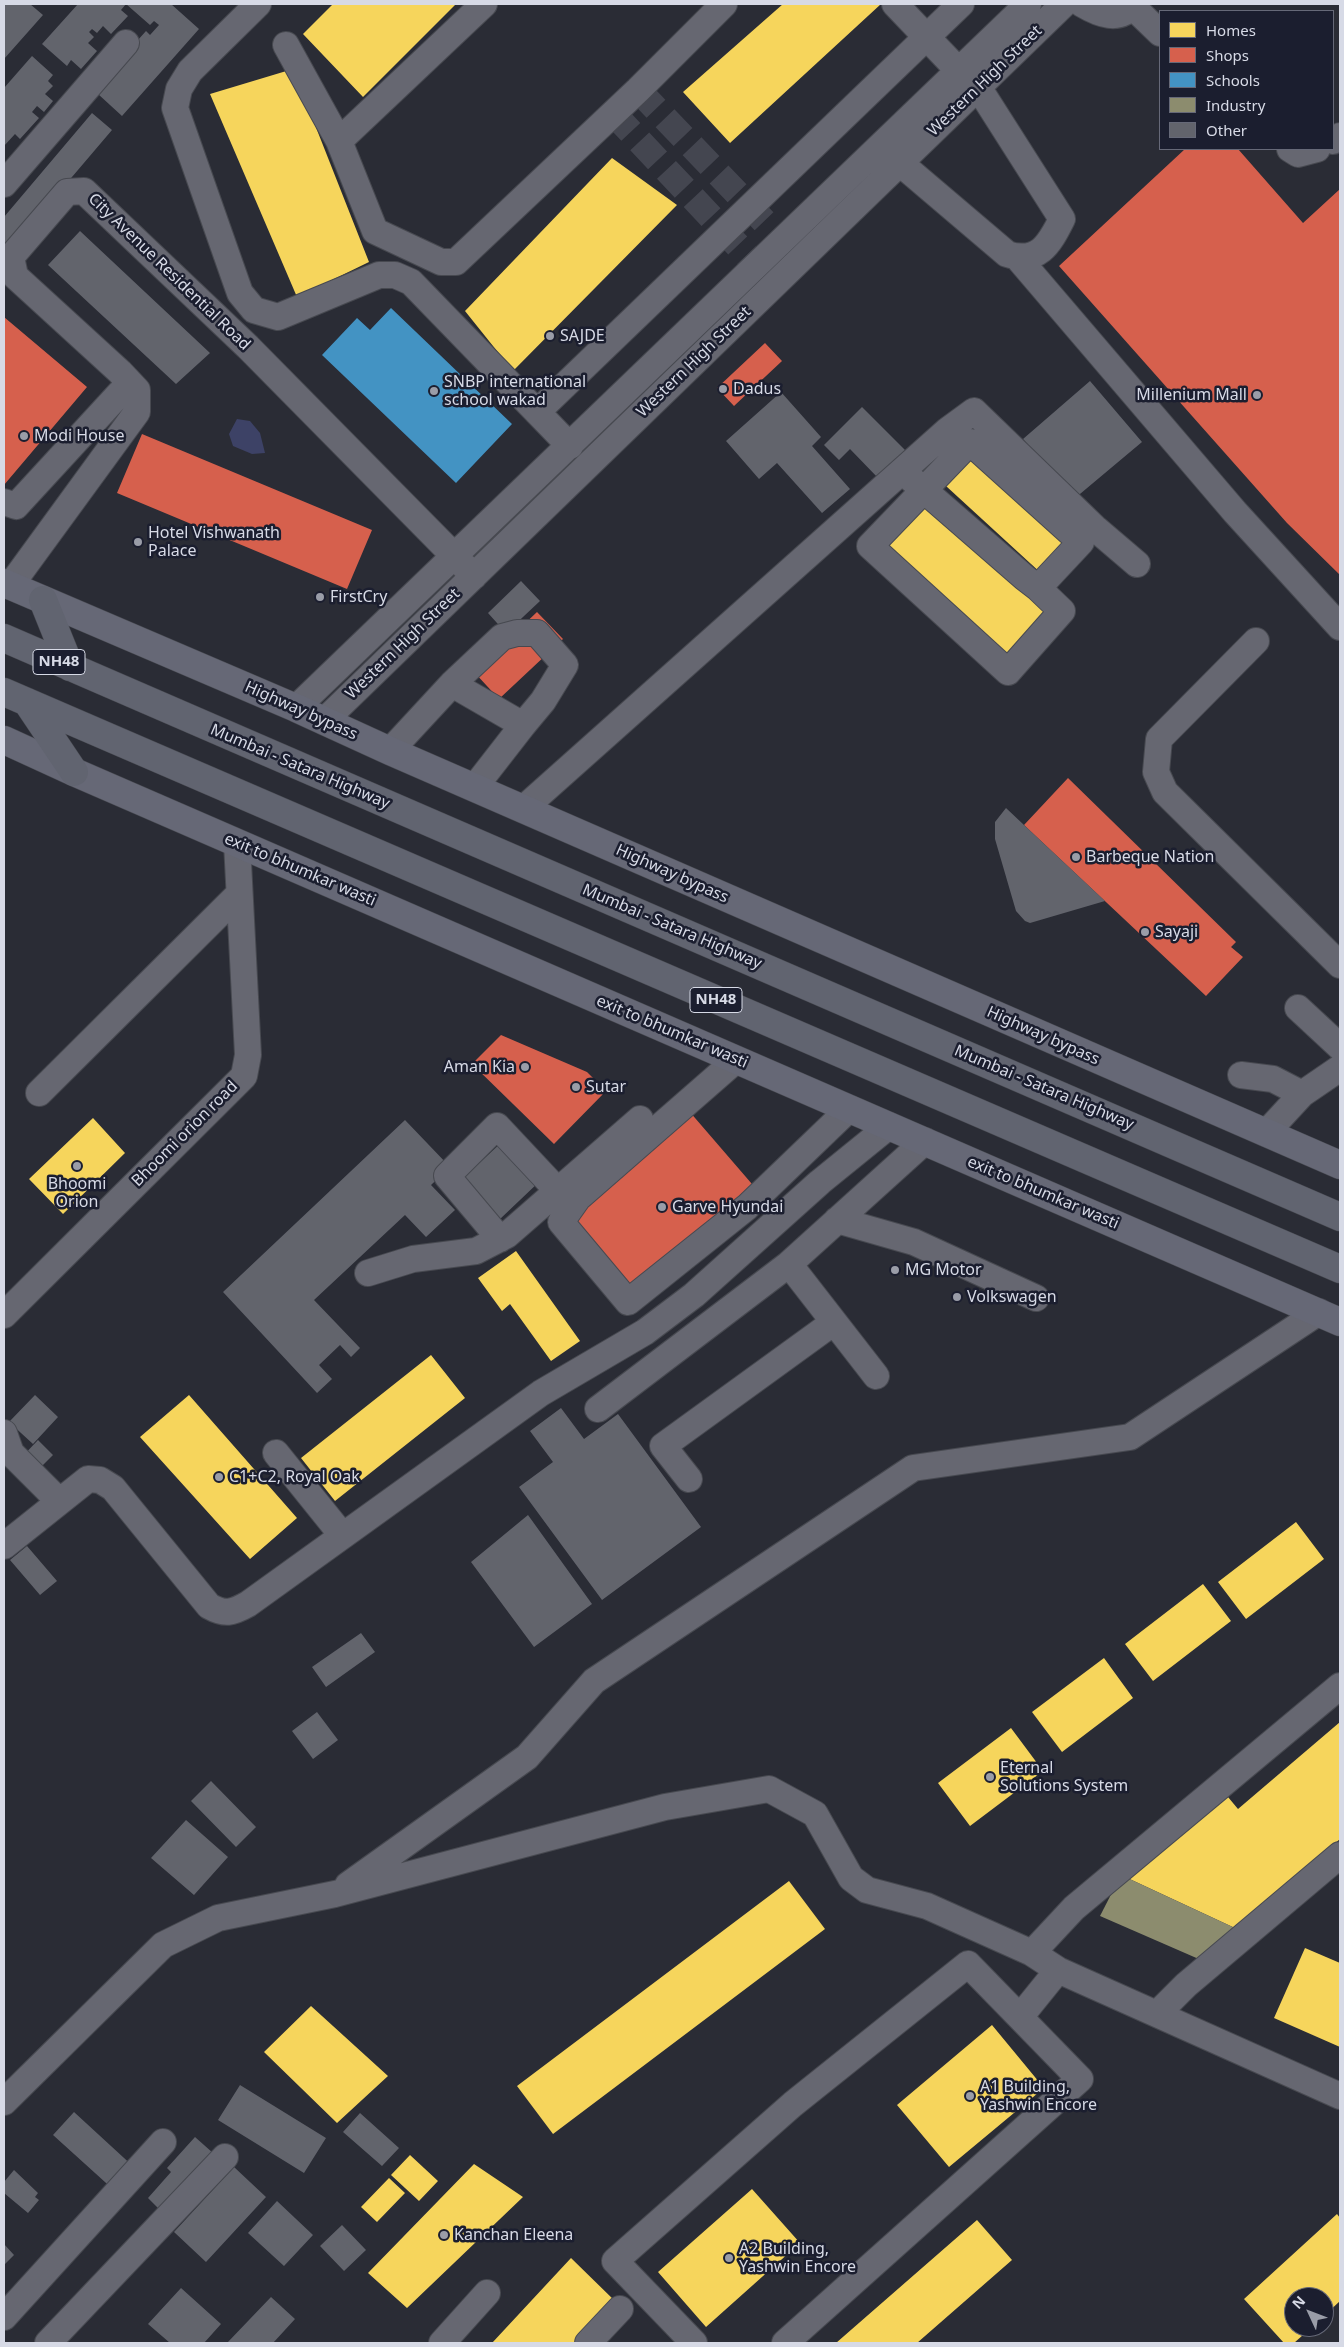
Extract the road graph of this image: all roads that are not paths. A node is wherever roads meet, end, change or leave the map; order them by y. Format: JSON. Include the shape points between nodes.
{"nodes":[{"id":1,"x":258,"y":4,"type":"edge"},
{"id":2,"x":484,"y":4,"type":"edge"},
{"id":3,"x":724,"y":4,"type":"edge"},
{"id":4,"x":895,"y":4,"type":"edge"},
{"id":5,"x":961,"y":4,"type":"edge"},
{"id":6,"x":1028,"y":4,"type":"edge"},
{"id":7,"x":1064,"y":4,"type":"edge"},
{"id":8,"x":1082,"y":4,"type":"edge"},
{"id":9,"x":1133,"y":5,"type":"edge"},
{"id":10,"x":1159,"y":32,"type":"edge"},
{"id":11,"x":926,"y":38,"type":"junction"},
{"id":12,"x":126,"y":43,"type":"dead end"},
{"id":13,"x":286,"y":46,"type":"dead end"},
{"id":14,"x":968,"y":79,"type":"junction"},
{"id":15,"x":934,"y":112,"type":"junction"},
{"id":16,"x":339,"y":141,"type":"junction"},
{"id":17,"x":1292,"y":150,"type":"edge"},
{"id":18,"x":1313,"y":150,"type":"edge"},
{"id":19,"x":900,"y":163,"type":"junction"},
{"id":20,"x":4,"y":184,"type":"edge"},
{"id":21,"x":1018,"y":258,"type":"junction"},
{"id":22,"x":777,"y":264,"type":"junction"},
{"id":23,"x":120,"y":393,"type":"dead end"},
{"id":24,"x":537,"y":412,"type":"junction"},
{"id":25,"x":570,"y":446,"type":"junction"},
{"id":26,"x":902,"y":471,"type":"junction"},
{"id":27,"x":923,"y":489,"type":"junction"},
{"id":28,"x":4,"y":502,"type":"edge"},
{"id":29,"x":454,"y":557,"type":"junction"},
{"id":30,"x":1137,"y":564,"type":"dead end"},
{"id":31,"x":474,"y":576,"type":"junction"},
{"id":32,"x":7,"y":584,"type":"edge"},
{"id":33,"x":1038,"y":588,"type":"junction"},
{"id":34,"x":43,"y":600,"type":"junction"},
{"id":35,"x":1340,"y":626,"type":"edge"},
{"id":36,"x":4,"y":638,"type":"edge"},
{"id":37,"x":1256,"y":641,"type":"dead end"},
{"id":38,"x":70,"y":667,"type":"junction"},
{"id":39,"x":452,"y":684,"type":"junction"},
{"id":40,"x":15,"y":697,"type":"edge"},
{"id":41,"x":296,"y":708,"type":"junction"},
{"id":42,"x":324,"y":721,"type":"junction"},
{"id":43,"x":523,"y":725,"type":"junction"},
{"id":44,"x":4,"y":740,"type":"edge"},
{"id":45,"x":390,"y":751,"type":"junction"},
{"id":46,"x":74,"y":772,"type":"junction"},
{"id":47,"x":474,"y":788,"type":"junction"},
{"id":48,"x":523,"y":809,"type":"junction"},
{"id":49,"x":237,"y":843,"type":"junction"},
{"id":50,"x":239,"y":894,"type":"junction"},
{"id":51,"x":1340,"y":965,"type":"edge"},
{"id":52,"x":1298,"y":1008,"type":"dead end"},
{"id":53,"x":1340,"y":1047,"type":"edge"},
{"id":54,"x":728,"y":1056,"type":"junction"},
{"id":55,"x":1340,"y":1068,"type":"edge"},
{"id":56,"x":1241,"y":1075,"type":"dead end"},
{"id":57,"x":39,"y":1093,"type":"dead end"},
{"id":58,"x":1302,"y":1094,"type":"junction"},
{"id":59,"x":850,"y":1109,"type":"junction"},
{"id":60,"x":889,"y":1126,"type":"junction"},
{"id":61,"x":1266,"y":1133,"type":"junction"},
{"id":62,"x":925,"y":1141,"type":"junction"},
{"id":63,"x":1340,"y":1165,"type":"edge"},
{"id":64,"x":558,"y":1191,"type":"junction"},
{"id":65,"x":1340,"y":1217,"type":"edge"},
{"id":66,"x":837,"y":1220,"type":"junction"},
{"id":67,"x":500,"y":1239,"type":"junction"},
{"id":68,"x":789,"y":1264,"type":"junction"},
{"id":69,"x":1340,"y":1269,"type":"edge"},
{"id":70,"x":368,"y":1273,"type":"dead end"},
{"id":71,"x":1036,"y":1298,"type":"dead end"},
{"id":72,"x":4,"y":1315,"type":"edge"},
{"id":73,"x":1330,"y":1317,"type":"edge"},
{"id":74,"x":834,"y":1322,"type":"junction"},
{"id":75,"x":876,"y":1376,"type":"dead end"},
{"id":76,"x":598,"y":1409,"type":"dead end"},
{"id":77,"x":4,"y":1433,"type":"edge"},
{"id":78,"x":276,"y":1453,"type":"dead end"},
{"id":79,"x":689,"y":1479,"type":"dead end"},
{"id":80,"x":59,"y":1501,"type":"junction"},
{"id":81,"x":342,"y":1535,"type":"junction"},
{"id":82,"x":4,"y":1546,"type":"edge"},
{"id":83,"x":1340,"y":1686,"type":"edge"},
{"id":84,"x":1340,"y":1855,"type":"edge"},
{"id":85,"x":335,"y":1894,"type":"junction"},
{"id":86,"x":1032,"y":1954,"type":"junction"},
{"id":87,"x":1058,"y":1970,"type":"junction"},
{"id":88,"x":1157,"y":2014,"type":"junction"},
{"id":89,"x":1020,"y":2017,"type":"junction"},
{"id":90,"x":1340,"y":2096,"type":"edge"},
{"id":91,"x":4,"y":2102,"type":"edge"},
{"id":92,"x":163,"y":2142,"type":"dead end"},
{"id":93,"x":225,"y":2157,"type":"dead end"},
{"id":94,"x":487,"y":2293,"type":"dead end"},
{"id":95,"x":620,"y":2309,"type":"dead end"},
{"id":96,"x":4,"y":2318,"type":"edge"},
{"id":97,"x":48,"y":2343,"type":"edge"},
{"id":98,"x":442,"y":2343,"type":"edge"},
{"id":99,"x":588,"y":2343,"type":"edge"},
{"id":100,"x":694,"y":2343,"type":"edge"},
{"id":101,"x":785,"y":2343,"type":"edge"}],
"edges":[{"from":1,"to":24,"type":"street","via":[[190,71],[179,89],[175,108],[240,293],[254,310],[278,316],[380,275],[395,275],[411,282]]},
{"from":2,"to":16,"type":"street"},
{"from":3,"to":16,"type":"street","via":[[456,262],[441,262],[375,231]]},
{"from":4,"to":11,"type":"street"},
{"from":5,"to":11,"type":"street"},
{"from":6,"to":14,"type":"street","name":"Western High Street"},
{"from":7,"to":14,"type":"street","name":"Western High Street"},
{"from":8,"to":9,"type":"street","via":[[1098,13],[1116,15],[1128,11]]},
{"from":9,"to":10,"type":"street"},
{"from":11,"to":14,"type":"street"},
{"from":11,"to":24,"type":"street"},
{"from":12,"to":20,"type":"street"},
{"from":13,"to":16,"type":"street"},
{"from":14,"to":15,"type":"street","name":"Western High Street"},
{"from":14,"to":21,"type":"street","via":[[1062,219],[1050,242],[1033,256]]},
{"from":15,"to":19,"type":"street","name":"Western High Street"},
{"from":15,"to":22,"type":"street","name":"Western High Street"},
{"from":17,"to":18,"type":"street","via":[[1298,154]]},
{"from":19,"to":21,"type":"street","via":[[1007,254]]},
{"from":19,"to":22,"type":"street","name":"Western High Street"},
{"from":21,"to":35,"type":"street","via":[[1235,512]]},
{"from":22,"to":25,"type":"street","name":"Western High Street"},
{"from":22,"to":31,"type":"street","name":"Western High Street"},
{"from":23,"to":28,"type":"street","via":[[16,506]]},
{"from":24,"to":25,"type":"street"},
{"from":25,"to":29,"type":"street","name":"Western High Street"},
{"from":26,"to":27,"type":"street"},
{"from":26,"to":30,"type":"street","via":[[974,410],[1096,529]]},
{"from":26,"to":48,"type":"street"},
{"from":27,"to":33,"type":"street"},
{"from":27,"to":33,"type":"street","via":[[970,442],[1081,542]]},
{"from":27,"to":33,"type":"street","via":[[870,546],[1008,672],[1062,611]]},
{"from":29,"to":31,"type":"street"},
{"from":29,"to":32,"type":"street","name":"City Avenue Residential Road","via":[[248,347],[84,191],[67,192],[11,257],[16,276],[137,390],[137,412]]},
{"from":29,"to":41,"type":"street","name":"Western High Street"},
{"from":31,"to":42,"type":"street","name":"Western High Street"},
{"from":32,"to":34,"type":"main road","name":"Highway bypass"},
{"from":34,"to":38,"type":"highway"},
{"from":34,"to":41,"type":"main road","name":"Highway bypass"},
{"from":36,"to":38,"type":"highway","name":"Mumbai - Satara Highway","number":"NH48"},
{"from":37,"to":51,"type":"street","via":[[1159,739],[1156,772],[1166,792]]},
{"from":38,"to":65,"type":"highway","name":"Mumbai - Satara Highway","number":"NH48"},
{"from":39,"to":43,"type":"street"},
{"from":39,"to":43,"type":"street","via":[[502,638],[517,633],[537,633],[565,666]]},
{"from":39,"to":45,"type":"street"},
{"from":40,"to":46,"type":"highway"},
{"from":40,"to":69,"type":"highway","number":"NH48"},
{"from":41,"to":42,"type":"main road","name":"Highway bypass"},
{"from":42,"to":45,"type":"main road","name":"Highway bypass"},
{"from":43,"to":47,"type":"street"},
{"from":44,"to":46,"type":"main road","name":"exit to bhumkar wasti"},
{"from":45,"to":47,"type":"main road","name":"Highway bypass"},
{"from":46,"to":49,"type":"main road","name":"exit to bhumkar wasti"},
{"from":47,"to":48,"type":"main road","name":"Highway bypass"},
{"from":48,"to":61,"type":"main road","name":"Highway bypass"},
{"from":49,"to":50,"type":"street","name":"Bhoomi orion road"},
{"from":49,"to":54,"type":"main road","name":"exit to bhumkar wasti"},
{"from":50,"to":57,"type":"street"},
{"from":50,"to":72,"type":"street","name":"Bhoomi orion road","via":[[248,1054],[244,1076]]},
{"from":52,"to":53,"type":"street"},
{"from":54,"to":59,"type":"main road","name":"exit to bhumkar wasti"},
{"from":54,"to":59,"type":"street","via":[[578,1198],[561,1222],[628,1302],[747,1207]]},
{"from":54,"to":64,"type":"street"},
{"from":55,"to":58,"type":"street"},
{"from":56,"to":58,"type":"street","via":[[1273,1079]]},
{"from":58,"to":61,"type":"street"},
{"from":59,"to":60,"type":"main road","name":"exit to bhumkar wasti"},
{"from":60,"to":62,"type":"main road","name":"exit to bhumkar wasti"},
{"from":60,"to":81,"type":"street","via":[[820,1182],[694,1295],[645,1332],[541,1393]]},
{"from":61,"to":63,"type":"main road","name":"Highway bypass"},
{"from":62,"to":66,"type":"street"},
{"from":62,"to":73,"type":"main road","name":"exit to bhumkar wasti"},
{"from":64,"to":67,"type":"street"},
{"from":64,"to":67,"type":"street","via":[[497,1126],[447,1176]]},
{"from":66,"to":68,"type":"street"},
{"from":66,"to":71,"type":"street","via":[[914,1242]]},
{"from":67,"to":70,"type":"street","via":[[476,1251],[413,1259]]},
{"from":68,"to":74,"type":"street"},
{"from":68,"to":76,"type":"street"},
{"from":73,"to":85,"type":"street","via":[[1130,1437],[913,1468],[594,1681],[527,1757]]},
{"from":74,"to":75,"type":"street"},
{"from":74,"to":79,"type":"street","via":[[663,1446]]},
{"from":77,"to":80,"type":"street","via":[[11,1453]]},
{"from":78,"to":81,"type":"street"},
{"from":80,"to":81,"type":"street","via":[[88,1479],[100,1480],[112,1488],[209,1606],[222,1613],[233,1612],[248,1604]]},
{"from":80,"to":82,"type":"street"},
{"from":83,"to":86,"type":"street","via":[[1074,1908]]},
{"from":84,"to":88,"type":"street","via":[[1186,1985]]},
{"from":85,"to":86,"type":"street","via":[[665,1807],[769,1789],[814,1814],[850,1878],[867,1890],[927,1906]]},
{"from":85,"to":91,"type":"street","via":[[218,1918],[163,1945]]},
{"from":86,"to":87,"type":"street"},
{"from":87,"to":88,"type":"street"},
{"from":87,"to":89,"type":"street"},
{"from":88,"to":90,"type":"street"},
{"from":89,"to":100,"type":"street","via":[[968,1964],[793,2104],[615,2261]]},
{"from":89,"to":101,"type":"street","via":[[1080,2079]]},
{"from":92,"to":96,"type":"street"},
{"from":93,"to":97,"type":"street"},
{"from":94,"to":98,"type":"street"},
{"from":95,"to":99,"type":"street"}]}
